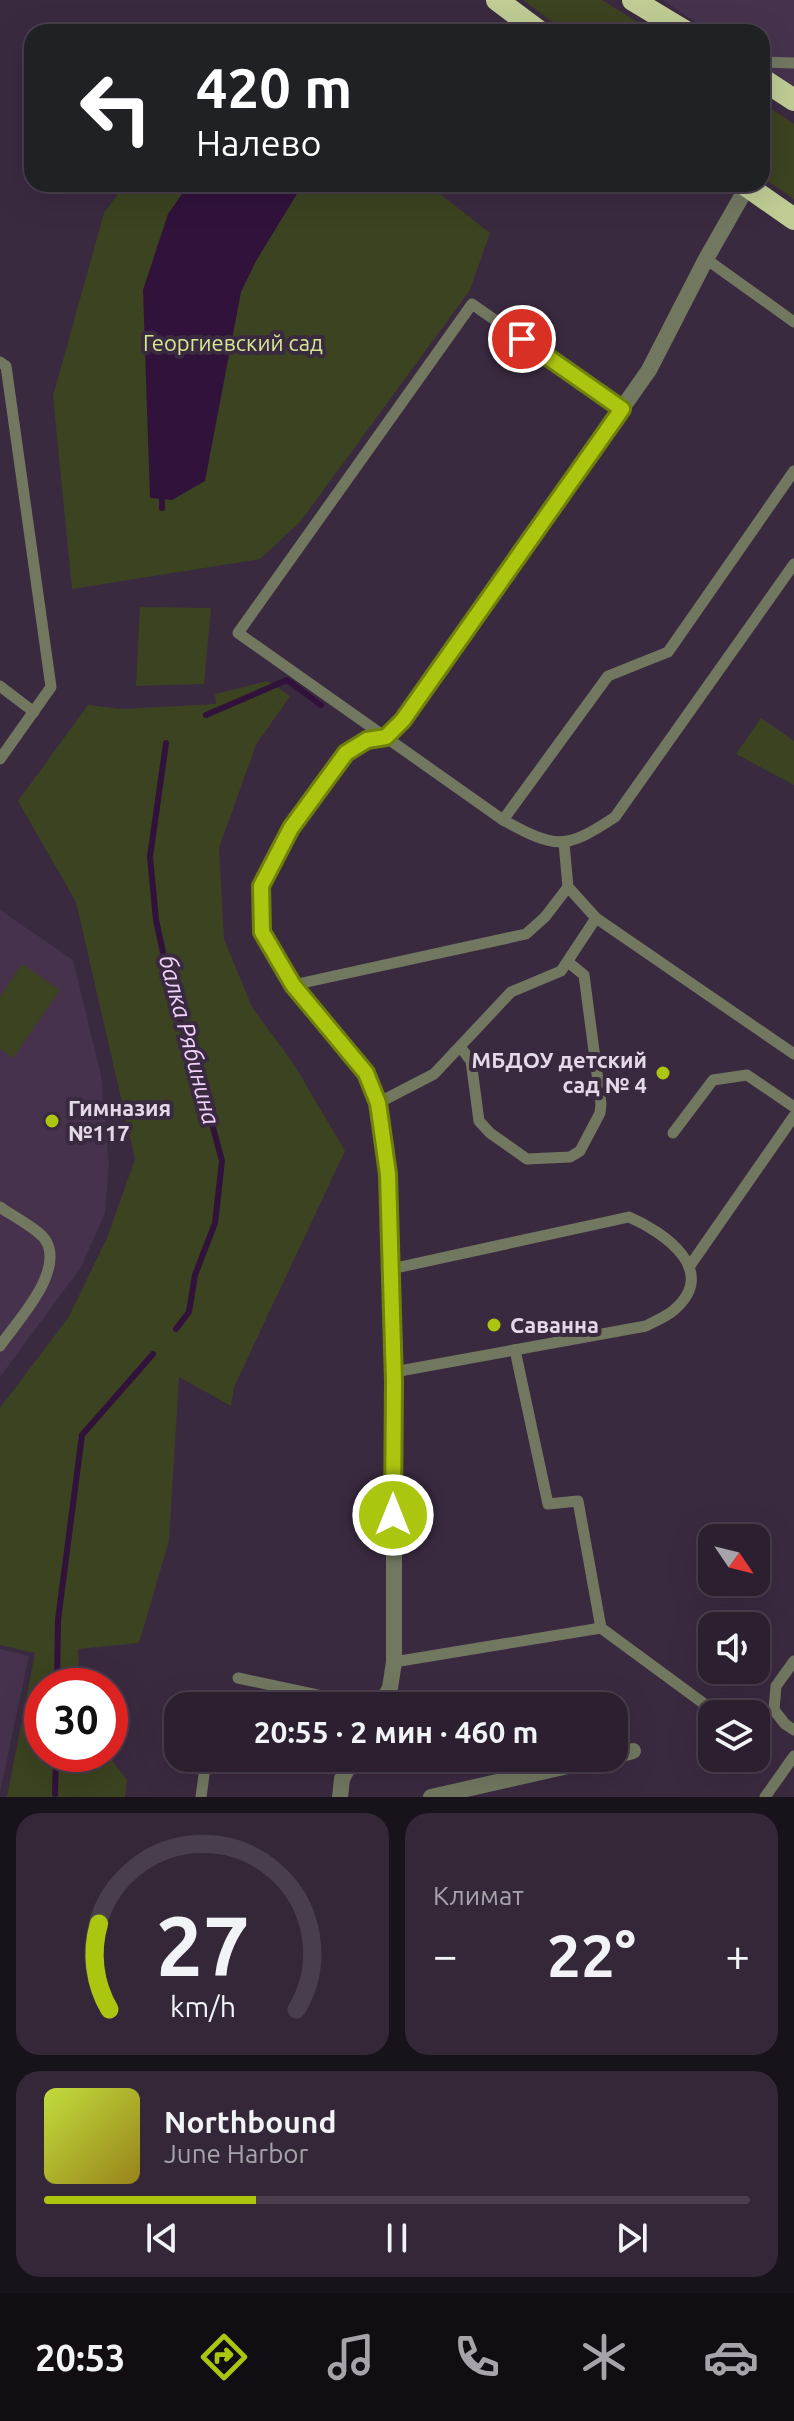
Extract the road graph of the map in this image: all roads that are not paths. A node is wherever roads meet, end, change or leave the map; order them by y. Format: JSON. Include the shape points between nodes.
{"nodes":[{"id":1,"x":497,"y":0,"type":"edge"},
{"id":2,"x":633,"y":0,"type":"edge"},
{"id":3,"x":529,"y":24,"type":"edge"},
{"id":4,"x":673,"y":24,"type":"edge"},
{"id":5,"x":770,"y":62,"type":"edge"},
{"id":6,"x":794,"y":63,"type":"edge"},
{"id":7,"x":770,"y":84,"type":"edge"},
{"id":8,"x":794,"y":100,"type":"edge"},
{"id":9,"x":742,"y":192,"type":"edge"},
{"id":10,"x":756,"y":192,"type":"edge"},
{"id":11,"x":794,"y":219,"type":"edge"},
{"id":12,"x":706,"y":259,"type":"junction"},
{"id":13,"x":794,"y":322,"type":"edge"},
{"id":14,"x":0,"y":362,"type":"edge"},
{"id":15,"x":622,"y":409,"type":"junction"},
{"id":16,"x":794,"y":471,"type":"edge"},
{"id":17,"x":792,"y":572,"type":"edge"},
{"id":18,"x":0,"y":686,"type":"edge"},
{"id":19,"x":34,"y":712,"type":"junction"},
{"id":20,"x":386,"y":737,"type":"junction"},
{"id":21,"x":0,"y":759,"type":"edge"},
{"id":22,"x":503,"y":820,"type":"junction"},
{"id":23,"x":564,"y":843,"type":"junction"},
{"id":24,"x":568,"y":887,"type":"junction"},
{"id":25,"x":596,"y":918,"type":"junction"},
{"id":26,"x":568,"y":962,"type":"junction"},
{"id":27,"x":293,"y":985,"type":"junction"},
{"id":28,"x":461,"y":1048,"type":"junction"},
{"id":29,"x":794,"y":1054,"type":"edge"},
{"id":30,"x":378,"y":1103,"type":"junction"},
{"id":31,"x":794,"y":1107,"type":"edge"},
{"id":32,"x":794,"y":1116,"type":"edge"},
{"id":33,"x":790,"y":1132,"type":"edge"},
{"id":34,"x":673,"y":1133,"type":"dead end"},
{"id":35,"x":0,"y":1207,"type":"edge"},
{"id":36,"x":689,"y":1267,"type":"junction"},
{"id":37,"x":391,"y":1269,"type":"junction"},
{"id":38,"x":0,"y":1346,"type":"edge"},
{"id":39,"x":515,"y":1350,"type":"junction"},
{"id":40,"x":394,"y":1372,"type":"junction"},
{"id":41,"x":601,"y":1628,"type":"junction"},
{"id":42,"x":794,"y":1661,"type":"edge"},
{"id":43,"x":394,"y":1662,"type":"junction"},
{"id":44,"x":238,"y":1678,"type":"dead end"},
{"id":45,"x":304,"y":1692,"type":"edge"},
{"id":46,"x":388,"y":1692,"type":"edge"},
{"id":47,"x":699,"y":1700,"type":"edge"},
{"id":48,"x":774,"y":1710,"type":"junction"},
{"id":49,"x":770,"y":1712,"type":"edge"},
{"id":50,"x":794,"y":1730,"type":"edge"},
{"id":51,"x":633,"y":1751,"type":"dead end"},
{"id":52,"x":628,"y":1752,"type":"edge"},
{"id":53,"x":794,"y":1756,"type":"edge"},
{"id":54,"x":204,"y":1772,"type":"edge"},
{"id":55,"x":346,"y":1772,"type":"edge"},
{"id":56,"x":541,"y":1772,"type":"edge"},
{"id":57,"x":201,"y":1797,"type":"edge"},
{"id":58,"x":340,"y":1797,"type":"edge"},
{"id":59,"x":431,"y":1797,"type":"edge"},
{"id":60,"x":765,"y":1797,"type":"edge"}],
"edges":[{"from":1,"to":3,"type":"highway"},
{"from":2,"to":4,"type":"highway"},
{"from":5,"to":6,"type":"lane"},
{"from":7,"to":8,"type":"highway"},
{"from":9,"to":12,"type":"street"},
{"from":10,"to":11,"type":"highway"},
{"from":12,"to":13,"type":"lane"},
{"from":12,"to":15,"type":"street","via":[[656,359]]},
{"from":14,"to":19,"type":"lane","via":[[6,366],[51,687]]},
{"from":15,"to":20,"type":"street"},
{"from":15,"to":20,"type":"lane","via":[[472,304],[238,633]]},
{"from":16,"to":22,"type":"lane","via":[[668,652],[608,676]]},
{"from":17,"to":23,"type":"lane","via":[[615,817]]},
{"from":18,"to":19,"type":"lane"},
{"from":19,"to":21,"type":"lane"},
{"from":20,"to":22,"type":"lane"},
{"from":20,"to":27,"type":"street","via":[[367,740],[346,753],[291,828],[261,886],[262,932]]},
{"from":22,"to":23,"type":"lane","via":[[533,837]]},
{"from":23,"to":24,"type":"lane"},
{"from":24,"to":25,"type":"lane"},
{"from":24,"to":27,"type":"lane","via":[[526,934]]},
{"from":25,"to":26,"type":"lane"},
{"from":25,"to":29,"type":"lane"},
{"from":26,"to":28,"type":"lane","via":[[561,971],[511,992]]},
{"from":26,"to":28,"type":"lane","via":[[584,975],[601,1104],[580,1151],[570,1157],[527,1159],[490,1133],[479,1121],[471,1061]]},
{"from":27,"to":30,"type":"street","via":[[366,1073]]},
{"from":28,"to":30,"type":"lane","via":[[434,1074]]},
{"from":30,"to":37,"type":"street","via":[[388,1174]]},
{"from":31,"to":34,"type":"lane","via":[[747,1075],[717,1078]]},
{"from":32,"to":33,"type":"lane"},
{"from":33,"to":36,"type":"lane"},
{"from":35,"to":38,"type":"lane","via":[[45,1238],[52,1256],[48,1276]]},
{"from":36,"to":37,"type":"lane","via":[[675,1244],[629,1217]]},
{"from":36,"to":39,"type":"lane","via":[[691,1281],[684,1299],[646,1326]]},
{"from":37,"to":40,"type":"street"},
{"from":39,"to":40,"type":"lane"},
{"from":39,"to":41,"type":"lane","via":[[548,1504],[578,1501]]},
{"from":40,"to":43,"type":"street"},
{"from":41,"to":43,"type":"lane"},
{"from":41,"to":47,"type":"lane"},
{"from":42,"to":48,"type":"lane","via":[[776,1686]]},
{"from":43,"to":46,"type":"street"},
{"from":44,"to":45,"type":"lane"},
{"from":48,"to":49,"type":"lane"},
{"from":48,"to":50,"type":"lane"},
{"from":51,"to":52,"type":"street"},
{"from":53,"to":60,"type":"lane"},
{"from":54,"to":57,"type":"lane"},
{"from":55,"to":58,"type":"street"},
{"from":56,"to":59,"type":"street"}]}
